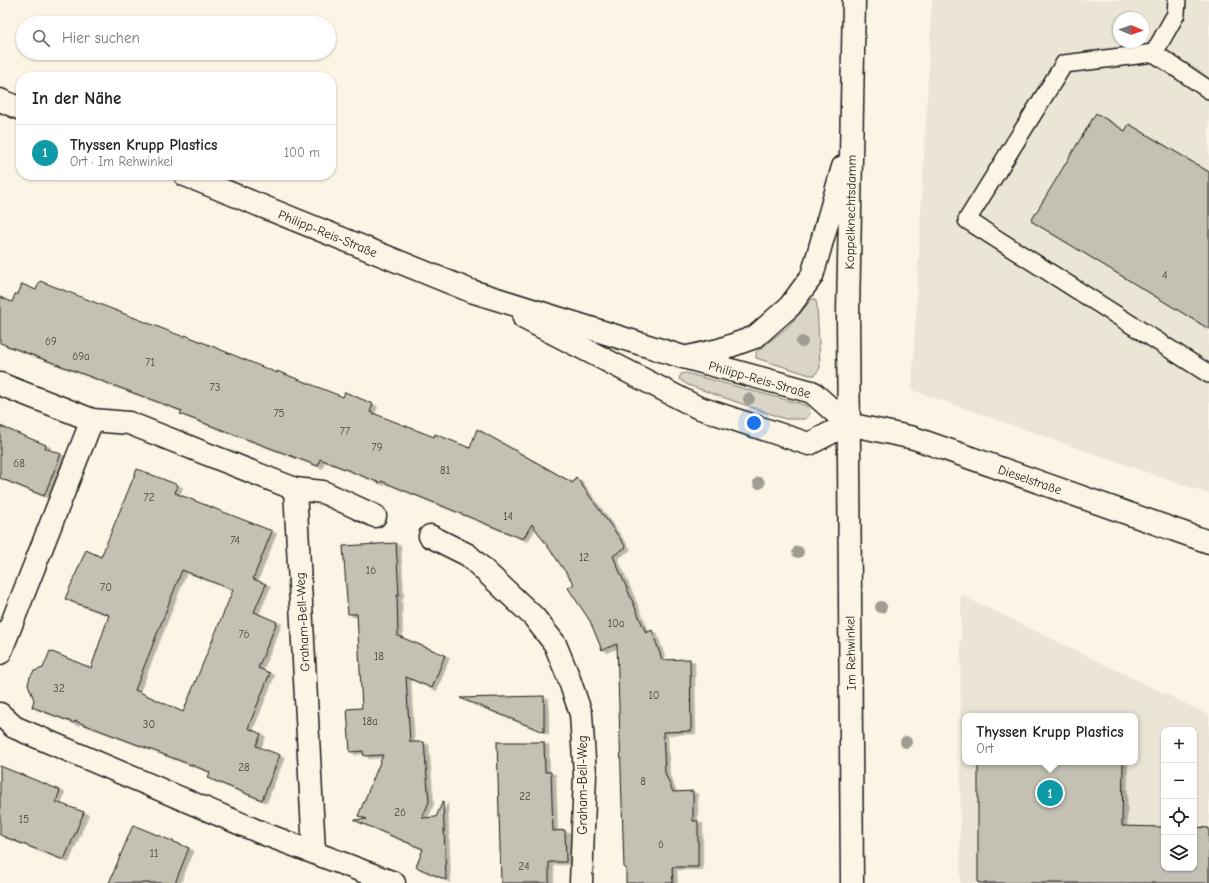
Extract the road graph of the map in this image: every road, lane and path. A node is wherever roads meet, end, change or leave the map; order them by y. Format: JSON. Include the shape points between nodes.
{"nodes":[{"id":1,"x":854,"y":0,"type":"edge"},
{"id":2,"x":1177,"y":0,"type":"edge"},
{"id":3,"x":1154,"y":53,"type":"junction"},
{"id":4,"x":1209,"y":90,"type":"edge"},
{"id":5,"x":0,"y":100,"type":"edge"},
{"id":6,"x":16,"y":107,"type":"edge"},
{"id":7,"x":852,"y":135,"type":"junction"},
{"id":8,"x":197,"y":180,"type":"edge"},
{"id":9,"x":471,"y":291,"type":"junction"},
{"id":10,"x":683,"y":358,"type":"junction"},
{"id":11,"x":1209,"y":374,"type":"edge"},
{"id":12,"x":0,"y":384,"type":"edge"},
{"id":13,"x":92,"y":420,"type":"junction"},
{"id":14,"x":848,"y":424,"type":"junction"},
{"id":15,"x":295,"y":489,"type":"junction"},
{"id":16,"x":375,"y":516,"type":"dead end"},
{"id":17,"x":430,"y":536,"type":"dead end"},
{"id":18,"x":1209,"y":542,"type":"edge"},
{"id":19,"x":0,"y":653,"type":"edge"},
{"id":20,"x":0,"y":714,"type":"edge"},
{"id":21,"x":314,"y":851,"type":"junction"},
{"id":22,"x":394,"y":883,"type":"edge"},
{"id":23,"x":581,"y":883,"type":"edge"},
{"id":24,"x":852,"y":883,"type":"edge"}],
"edges":[{"from":1,"to":7,"type":"street","name":"Koppelknechtsdamm"},
{"from":2,"to":3,"type":"lane","via":[[1176,14]]},
{"from":3,"to":4,"type":"lane"},
{"from":3,"to":11,"type":"lane","via":[[1064,64],[967,220]]},
{"from":5,"to":6,"type":"street"},
{"from":7,"to":10,"type":"street","via":[[812,276],[790,306],[755,337],[719,350]]},
{"from":7,"to":14,"type":"street","name":"Koppelknechtsdamm"},
{"from":8,"to":9,"type":"street","name":"Philipp-Reis-Straße"},
{"from":9,"to":10,"type":"street","name":"Philipp-Reis-Straße"},
{"from":9,"to":14,"type":"street","name":"Philipp-Reis-Straße","via":[[697,407],[809,444]]},
{"from":10,"to":14,"type":"street","name":"Philipp-Reis-Straße","via":[[812,392]]},
{"from":12,"to":13,"type":"street"},
{"from":13,"to":15,"type":"street","via":[[129,423]]},
{"from":13,"to":19,"type":"street"},
{"from":14,"to":18,"type":"street","name":"Dieselstraße","via":[[914,438]]},
{"from":14,"to":24,"type":"street","name":"Im Rehwinkel"},
{"from":15,"to":16,"type":"street","via":[[323,492]]},
{"from":15,"to":21,"type":"street","name":"Graham-Bell-Weg"},
{"from":17,"to":23,"type":"street","name":"Graham-Bell-Weg","via":[[468,554],[534,617],[557,651],[581,714],[585,774]]},
{"from":20,"to":21,"type":"street","via":[[14,727],[262,833]]},
{"from":21,"to":22,"type":"street"}]}
